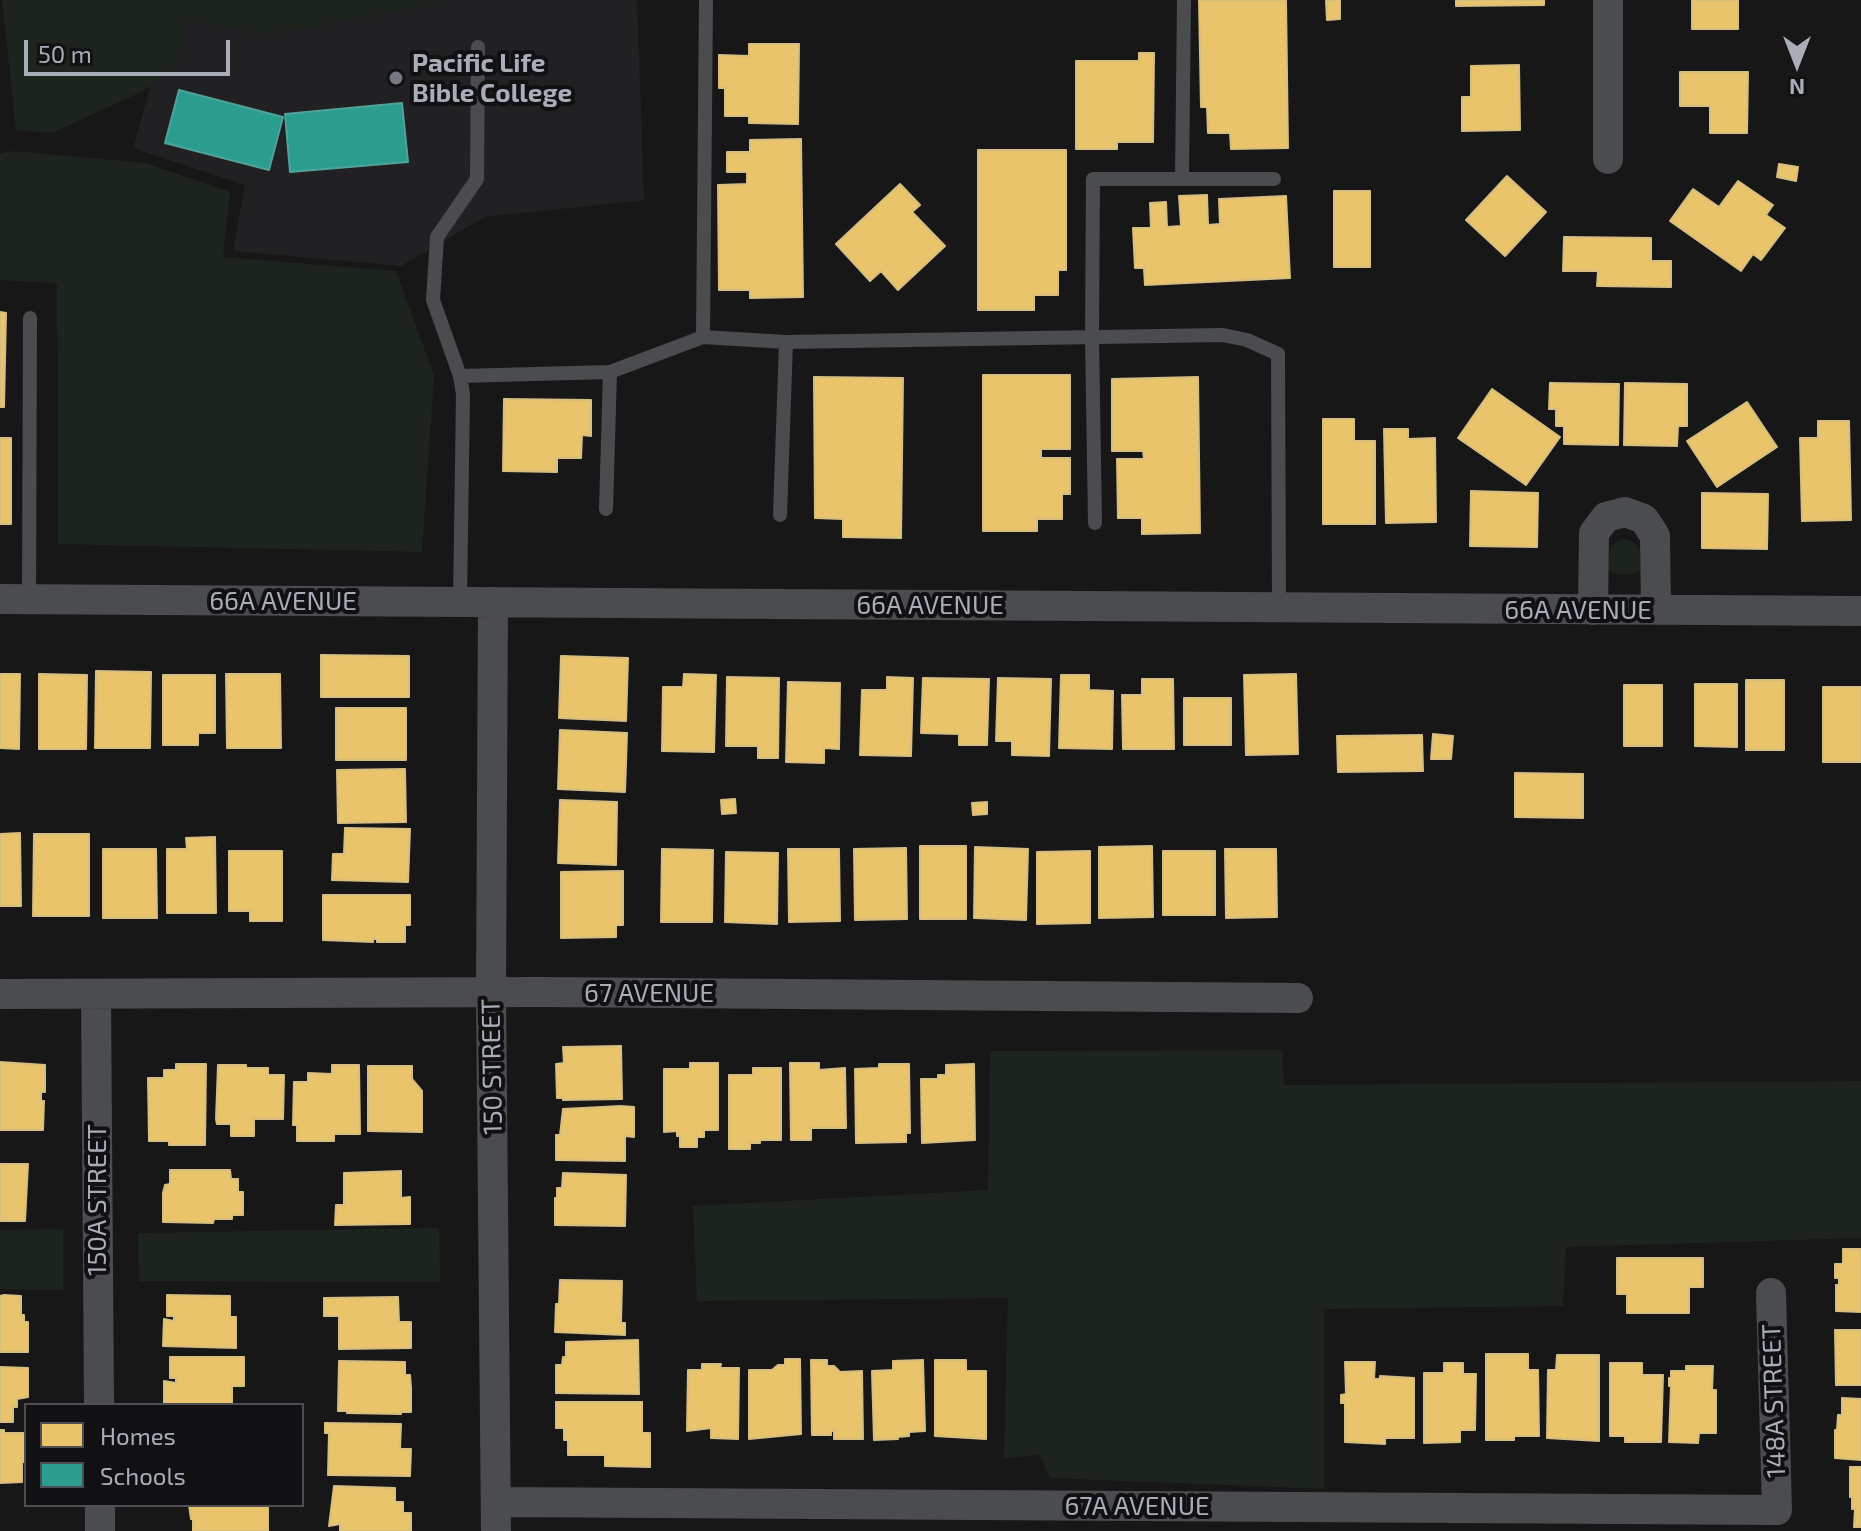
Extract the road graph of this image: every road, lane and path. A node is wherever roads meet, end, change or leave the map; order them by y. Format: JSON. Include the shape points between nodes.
{"nodes":[{"id":1,"x":706,"y":0,"type":"edge"},
{"id":2,"x":1184,"y":0,"type":"edge"},
{"id":3,"x":1608,"y":0,"type":"edge"},
{"id":4,"x":478,"y":47,"type":"dead end"},
{"id":5,"x":1608,"y":159,"type":"dead end"},
{"id":6,"x":1182,"y":178,"type":"junction"},
{"id":7,"x":1274,"y":179,"type":"dead end"},
{"id":8,"x":30,"y":318,"type":"dead end"},
{"id":9,"x":703,"y":337,"type":"junction"},
{"id":10,"x":1092,"y":337,"type":"junction"},
{"id":11,"x":786,"y":342,"type":"junction"},
{"id":12,"x":610,"y":372,"type":"junction"},
{"id":13,"x":460,"y":376,"type":"junction"},
{"id":14,"x":606,"y":509,"type":"dead end"},
{"id":15,"x":780,"y":515,"type":"dead end"},
{"id":16,"x":1095,"y":523,"type":"dead end"},
{"id":17,"x":14,"y":599,"type":"edge"},
{"id":18,"x":460,"y":602,"type":"junction"},
{"id":19,"x":493,"y":602,"type":"junction"},
{"id":20,"x":1279,"y":608,"type":"junction"},
{"id":21,"x":1593,"y":610,"type":"junction"},
{"id":22,"x":1656,"y":610,"type":"junction"},
{"id":23,"x":1861,"y":611,"type":"edge"},
{"id":24,"x":491,"y":992,"type":"junction"},
{"id":25,"x":0,"y":994,"type":"edge"},
{"id":26,"x":96,"y":995,"type":"junction"},
{"id":27,"x":1298,"y":998,"type":"dead end"},
{"id":28,"x":1771,"y":1293,"type":"dead end"},
{"id":29,"x":99,"y":1403,"type":"edge"},
{"id":30,"x":100,"y":1507,"type":"edge"},
{"id":31,"x":1777,"y":1510,"type":"joint"},
{"id":32,"x":497,"y":1516,"type":"edge"},
{"id":33,"x":100,"y":1531,"type":"edge"}],
"edges":[{"from":1,"to":9,"type":"lane"},
{"from":2,"to":6,"type":"lane"},
{"from":3,"to":5,"type":"street"},
{"from":4,"to":13,"type":"lane","via":[[477,179],[437,237],[433,300]]},
{"from":6,"to":7,"type":"lane"},
{"from":6,"to":10,"type":"lane","via":[[1093,179]]},
{"from":8,"to":17,"type":"lane"},
{"from":9,"to":11,"type":"lane"},
{"from":9,"to":12,"type":"lane"},
{"from":10,"to":11,"type":"lane"},
{"from":10,"to":16,"type":"lane"},
{"from":10,"to":20,"type":"lane","via":[[1223,335],[1278,354]]},
{"from":11,"to":15,"type":"lane"},
{"from":12,"to":13,"type":"lane"},
{"from":12,"to":14,"type":"lane"},
{"from":13,"to":18,"type":"lane"},
{"from":17,"to":18,"type":"street","name":"66A AVENUE"},
{"from":18,"to":19,"type":"street","name":"66A AVENUE"},
{"from":19,"to":20,"type":"street","name":"66A AVENUE"},
{"from":19,"to":24,"type":"street","name":"150 STREET"},
{"from":20,"to":21,"type":"street","name":"66A AVENUE"},
{"from":21,"to":22,"type":"street","name":"66A AVENUE"},
{"from":21,"to":22,"type":"street","via":[[1594,533],[1606,517],[1625,512],[1644,519],[1655,536]]},
{"from":22,"to":23,"type":"street","name":"66A AVENUE"},
{"from":24,"to":26,"type":"street","name":"67 AVENUE"},
{"from":24,"to":27,"type":"street","name":"67 AVENUE"},
{"from":24,"to":32,"type":"street","name":"150 STREET"},
{"from":25,"to":26,"type":"street","name":"67 AVENUE"},
{"from":26,"to":29,"type":"street","name":"150A STREET"},
{"from":28,"to":31,"type":"street","name":"148A STREET"},
{"from":30,"to":33,"type":"street"},
{"from":31,"to":32,"type":"street","name":"67A AVENUE"}]}
